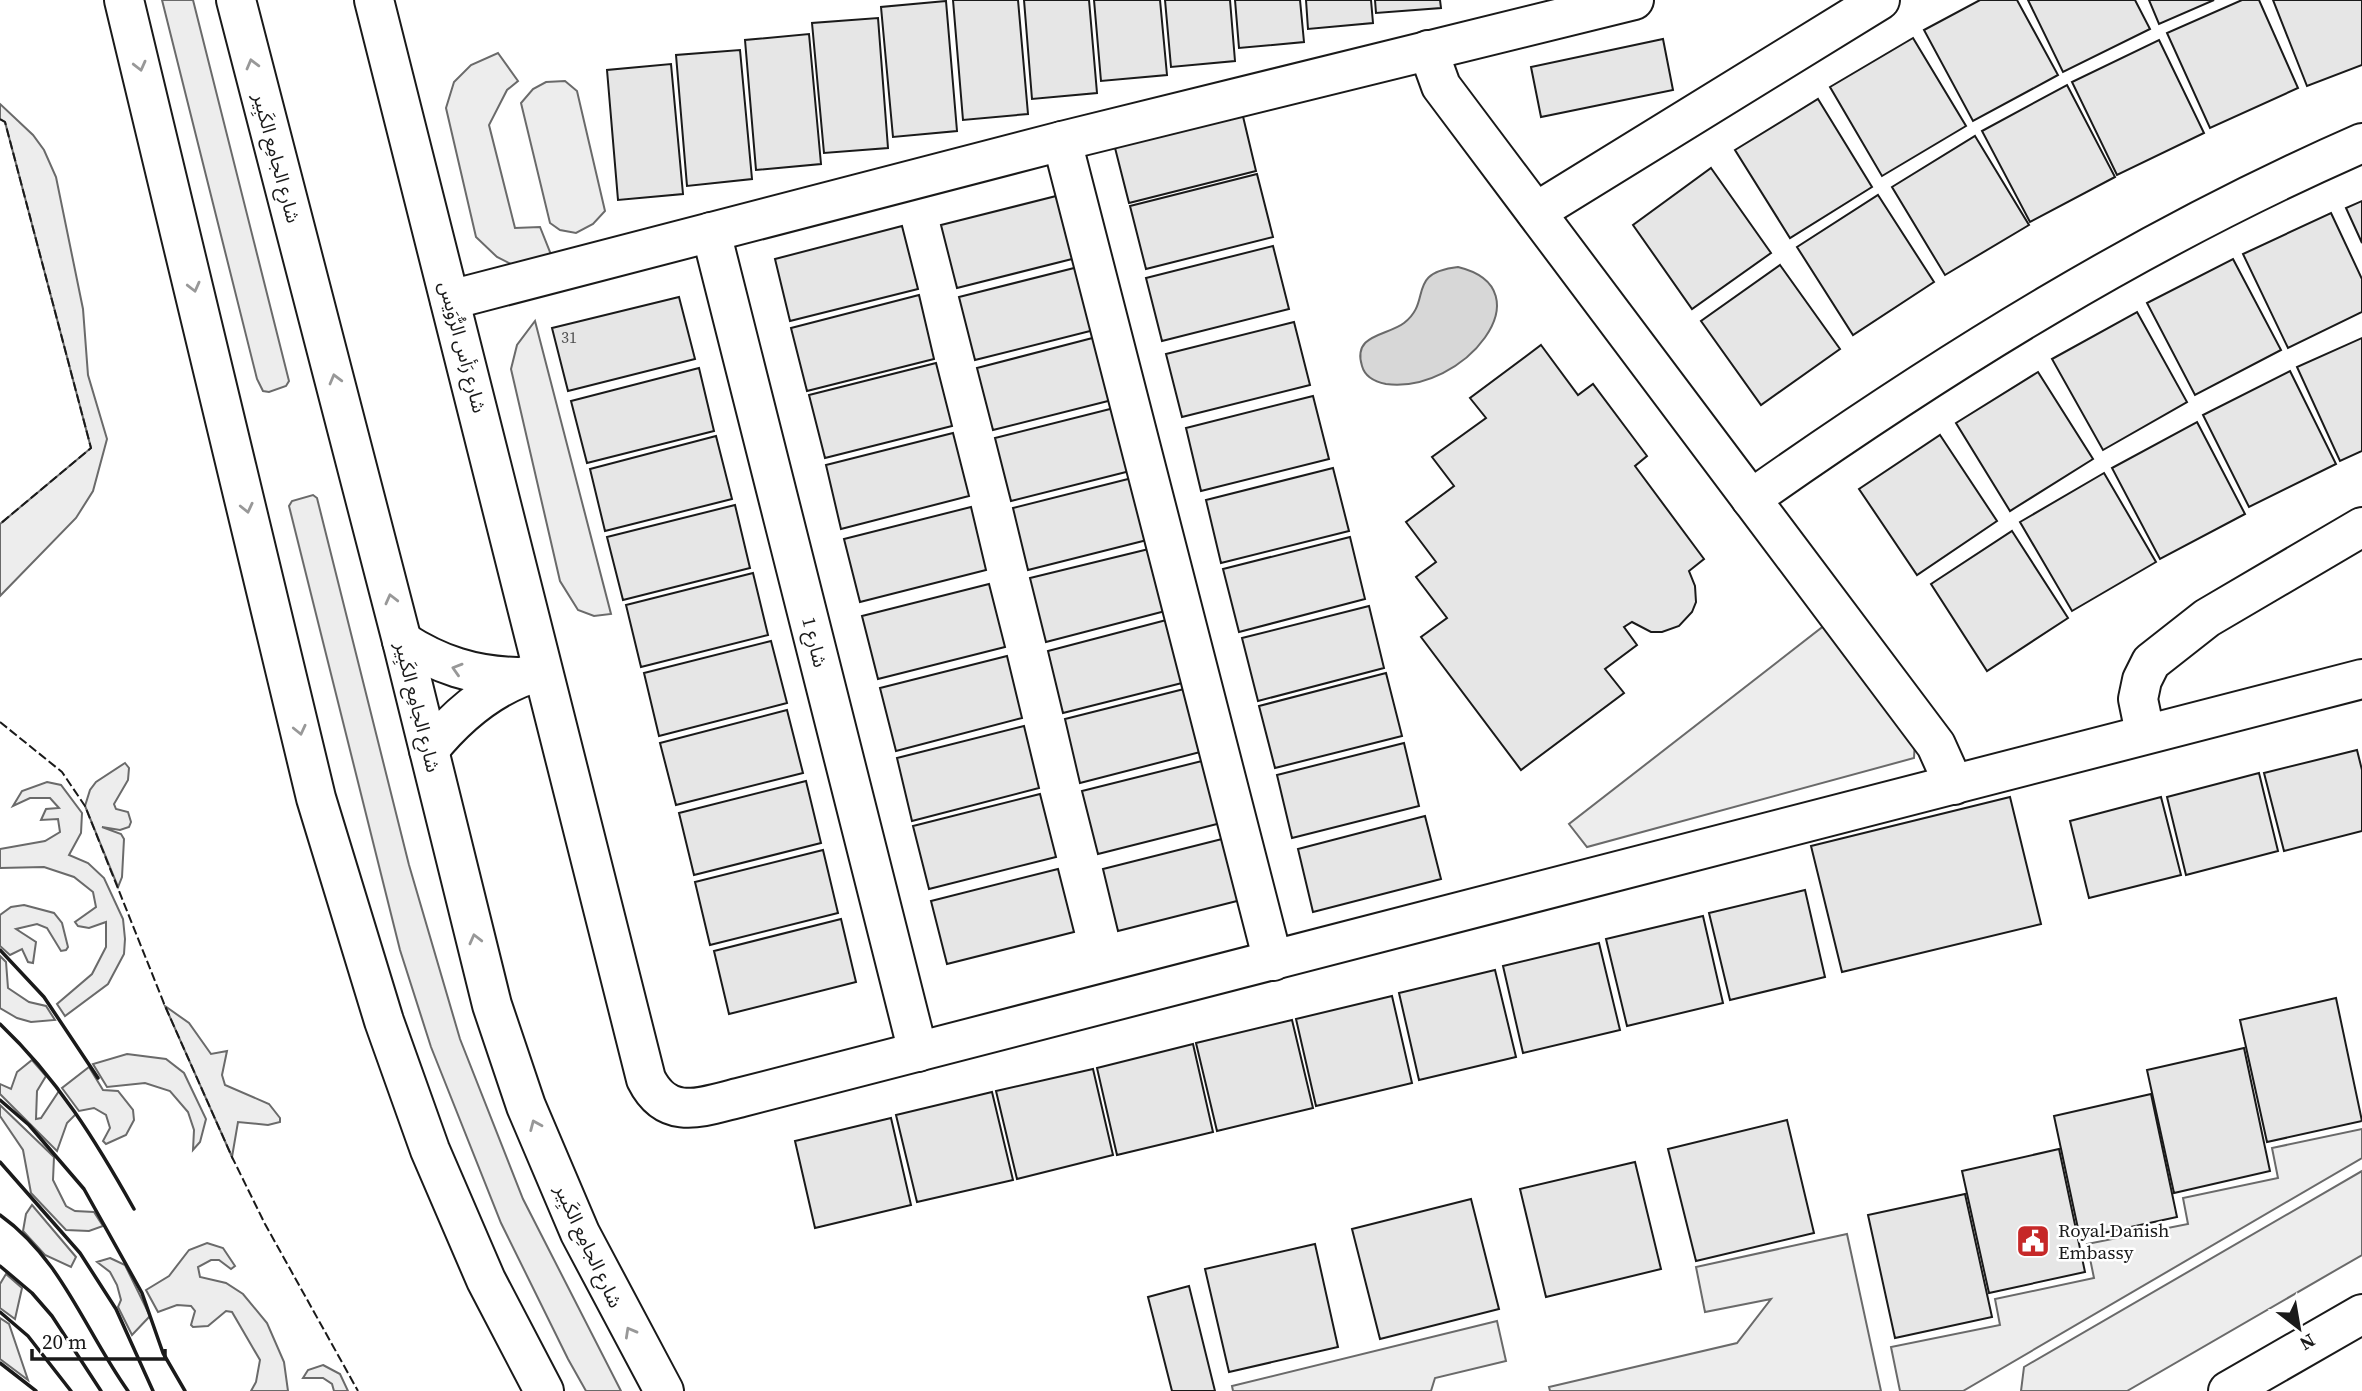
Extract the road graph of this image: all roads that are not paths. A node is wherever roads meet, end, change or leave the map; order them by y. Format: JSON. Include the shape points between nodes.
{"nodes":[{"id":1,"x":124,"y":0,"type":"edge"},
{"id":2,"x":236,"y":0,"type":"edge"},
{"id":3,"x":374,"y":0,"type":"edge"},
{"id":4,"x":1634,"y":0,"type":"edge"},
{"id":5,"x":1880,"y":0,"type":"edge"},
{"id":6,"x":1428,"y":50,"type":"junction"},
{"id":7,"x":1062,"y":141,"type":"junction"},
{"id":8,"x":2362,"y":143,"type":"edge"},
{"id":9,"x":1536,"y":212,"type":"junction"},
{"id":10,"x":711,"y":232,"type":"junction"},
{"id":11,"x":450,"y":300,"type":"junction"},
{"id":12,"x":1751,"y":499,"type":"junction"},
{"id":13,"x":2362,"y":527,"type":"edge"},
{"id":14,"x":402,"y":641,"type":"junction"},
{"id":15,"x":529,"y":674,"type":"junction"},
{"id":16,"x":2362,"y":679,"type":"edge"},
{"id":17,"x":2145,"y":733,"type":"junction"},
{"id":18,"x":429,"y":750,"type":"junction"},
{"id":19,"x":1954,"y":785,"type":"junction"},
{"id":20,"x":1273,"y":961,"type":"junction"},
{"id":21,"x":918,"y":1052,"type":"junction"},
{"id":22,"x":2362,"y":1314,"type":"edge"},
{"id":23,"x":544,"y":1391,"type":"edge"},
{"id":24,"x":664,"y":1391,"type":"edge"},
{"id":25,"x":2228,"y":1391,"type":"edge"}],
"edges":[{"from":1,"to":23,"type":"street","one_way":true,"via":[[316,798],[384,1021],[430,1150],[485,1280]]},
{"from":14,"to":2,"type":"street","name":"شارع الجامِع الكَبِير","one_way":true},
{"from":3,"to":11,"type":"street","name":"شارع رَأس الرُّوَيس"},
{"from":4,"to":6,"type":"street"},
{"from":5,"to":9,"type":"street"},
{"from":6,"to":7,"type":"street"},
{"from":6,"to":9,"type":"street","via":[[1441,86]]},
{"from":7,"to":10,"type":"street"},
{"from":7,"to":20,"type":"street"},
{"from":8,"to":12,"type":"street","via":[[2169,237],[2036,311],[1929,377]]},
{"from":9,"to":12,"type":"street"},
{"from":10,"to":11,"type":"street"},
{"from":10,"to":21,"type":"street","name":"شارع 1"},
{"from":11,"to":15,"type":"street","name":"شارع رَأس الرُّوَيس"},
{"from":12,"to":19,"type":"street","via":[[1936,745]]},
{"from":13,"to":17,"type":"street","via":[[2207,618],[2151,662],[2138,699]]},
{"from":15,"to":14,"type":"street","one_way":true,"via":[[488,676],[454,668]]},
{"from":14,"to":18,"type":"street","name":"شارع الجامِع الكَبِير"},
{"from":15,"to":18,"type":"street","via":[[463,713]]},
{"from":15,"to":21,"type":"street","name":"شارع رَأس الرُّوَيس","via":[[646,1079],[657,1097],[686,1110]]},
{"from":16,"to":17,"type":"street","name":"شارع رَأس الرُّوَيس"},
{"from":17,"to":19,"type":"street","name":"شارع رَأس الرُّوَيس"},
{"from":24,"to":18,"type":"street","name":"شارع الجامِع الكَبِير","one_way":true,"via":[[580,1233],[526,1106],[492,1005]]},
{"from":19,"to":20,"type":"street","name":"شارع رَأس الرُّوَيس"},
{"from":20,"to":21,"type":"street","name":"شارع رَأس الرُّوَيس"},
{"from":22,"to":25,"type":"street"}]}
